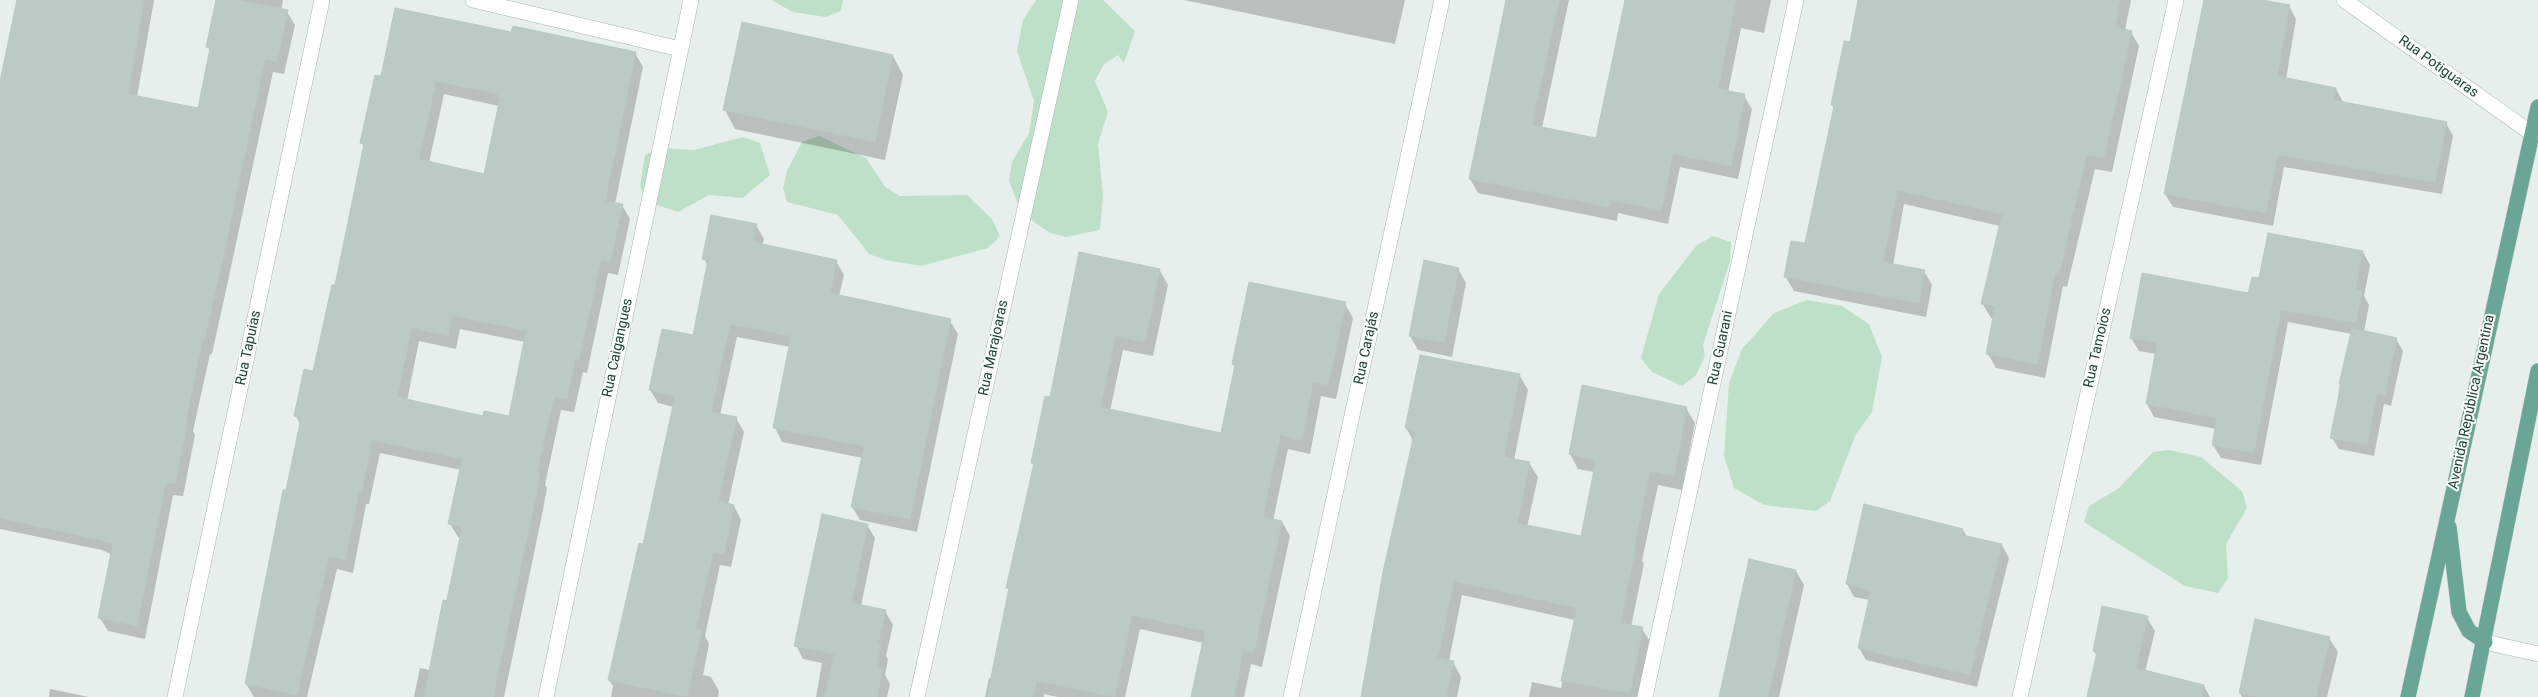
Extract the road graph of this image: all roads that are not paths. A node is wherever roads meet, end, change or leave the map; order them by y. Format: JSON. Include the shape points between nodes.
{"nodes":[{"id":1,"x":322,"y":0,"type":"edge"},
{"id":2,"x":473,"y":0,"type":"edge"},
{"id":3,"x":691,"y":0,"type":"edge"},
{"id":4,"x":1071,"y":0,"type":"edge"},
{"id":5,"x":1442,"y":0,"type":"edge"},
{"id":6,"x":1796,"y":0,"type":"edge"},
{"id":7,"x":2176,"y":0,"type":"edge"},
{"id":8,"x":2344,"y":0,"type":"edge"},
{"id":9,"x":680,"y":49,"type":"junction"},
{"id":10,"x":2538,"y":106,"type":"edge"},
{"id":11,"x":2534,"y":136,"type":"edge"},
{"id":12,"x":2538,"y":371,"type":"edge"},
{"id":13,"x":2448,"y":513,"type":"junction"},
{"id":14,"x":2485,"y":642,"type":"junction"},
{"id":15,"x":2538,"y":654,"type":"edge"},
{"id":16,"x":175,"y":697,"type":"edge"},
{"id":17,"x":546,"y":697,"type":"edge"},
{"id":18,"x":917,"y":697,"type":"edge"},
{"id":19,"x":1291,"y":697,"type":"edge"},
{"id":20,"x":1645,"y":697,"type":"edge"},
{"id":21,"x":2020,"y":697,"type":"edge"},
{"id":22,"x":2408,"y":697,"type":"edge"},
{"id":23,"x":2472,"y":697,"type":"edge"}],
"edges":[{"from":1,"to":16,"type":"street","name":"Rua Tapuias"},
{"from":2,"to":9,"type":"street"},
{"from":3,"to":9,"type":"street","name":"Rua Caigangues"},
{"from":4,"to":18,"type":"street","name":"Rua Marajoaras"},
{"from":5,"to":19,"type":"street","name":"Rua Carajás"},
{"from":6,"to":20,"type":"street","name":"Rua Guarani"},
{"from":7,"to":21,"type":"street","name":"Rua Tamoios"},
{"from":8,"to":11,"type":"street","name":"Rua Potiguaras"},
{"from":9,"to":17,"type":"street","name":"Rua Caigangues"},
{"from":10,"to":11,"type":"main road","name":"Avenida República Argentina"},
{"from":11,"to":13,"type":"main road","name":"Avenida República Argentina"},
{"from":12,"to":14,"type":"main road"},
{"from":13,"to":14,"type":"main road","via":[[2459,612],[2469,632]]},
{"from":13,"to":22,"type":"main road","name":"Avenida República Argentina"},
{"from":14,"to":15,"type":"street"},
{"from":14,"to":23,"type":"main road"}]}
